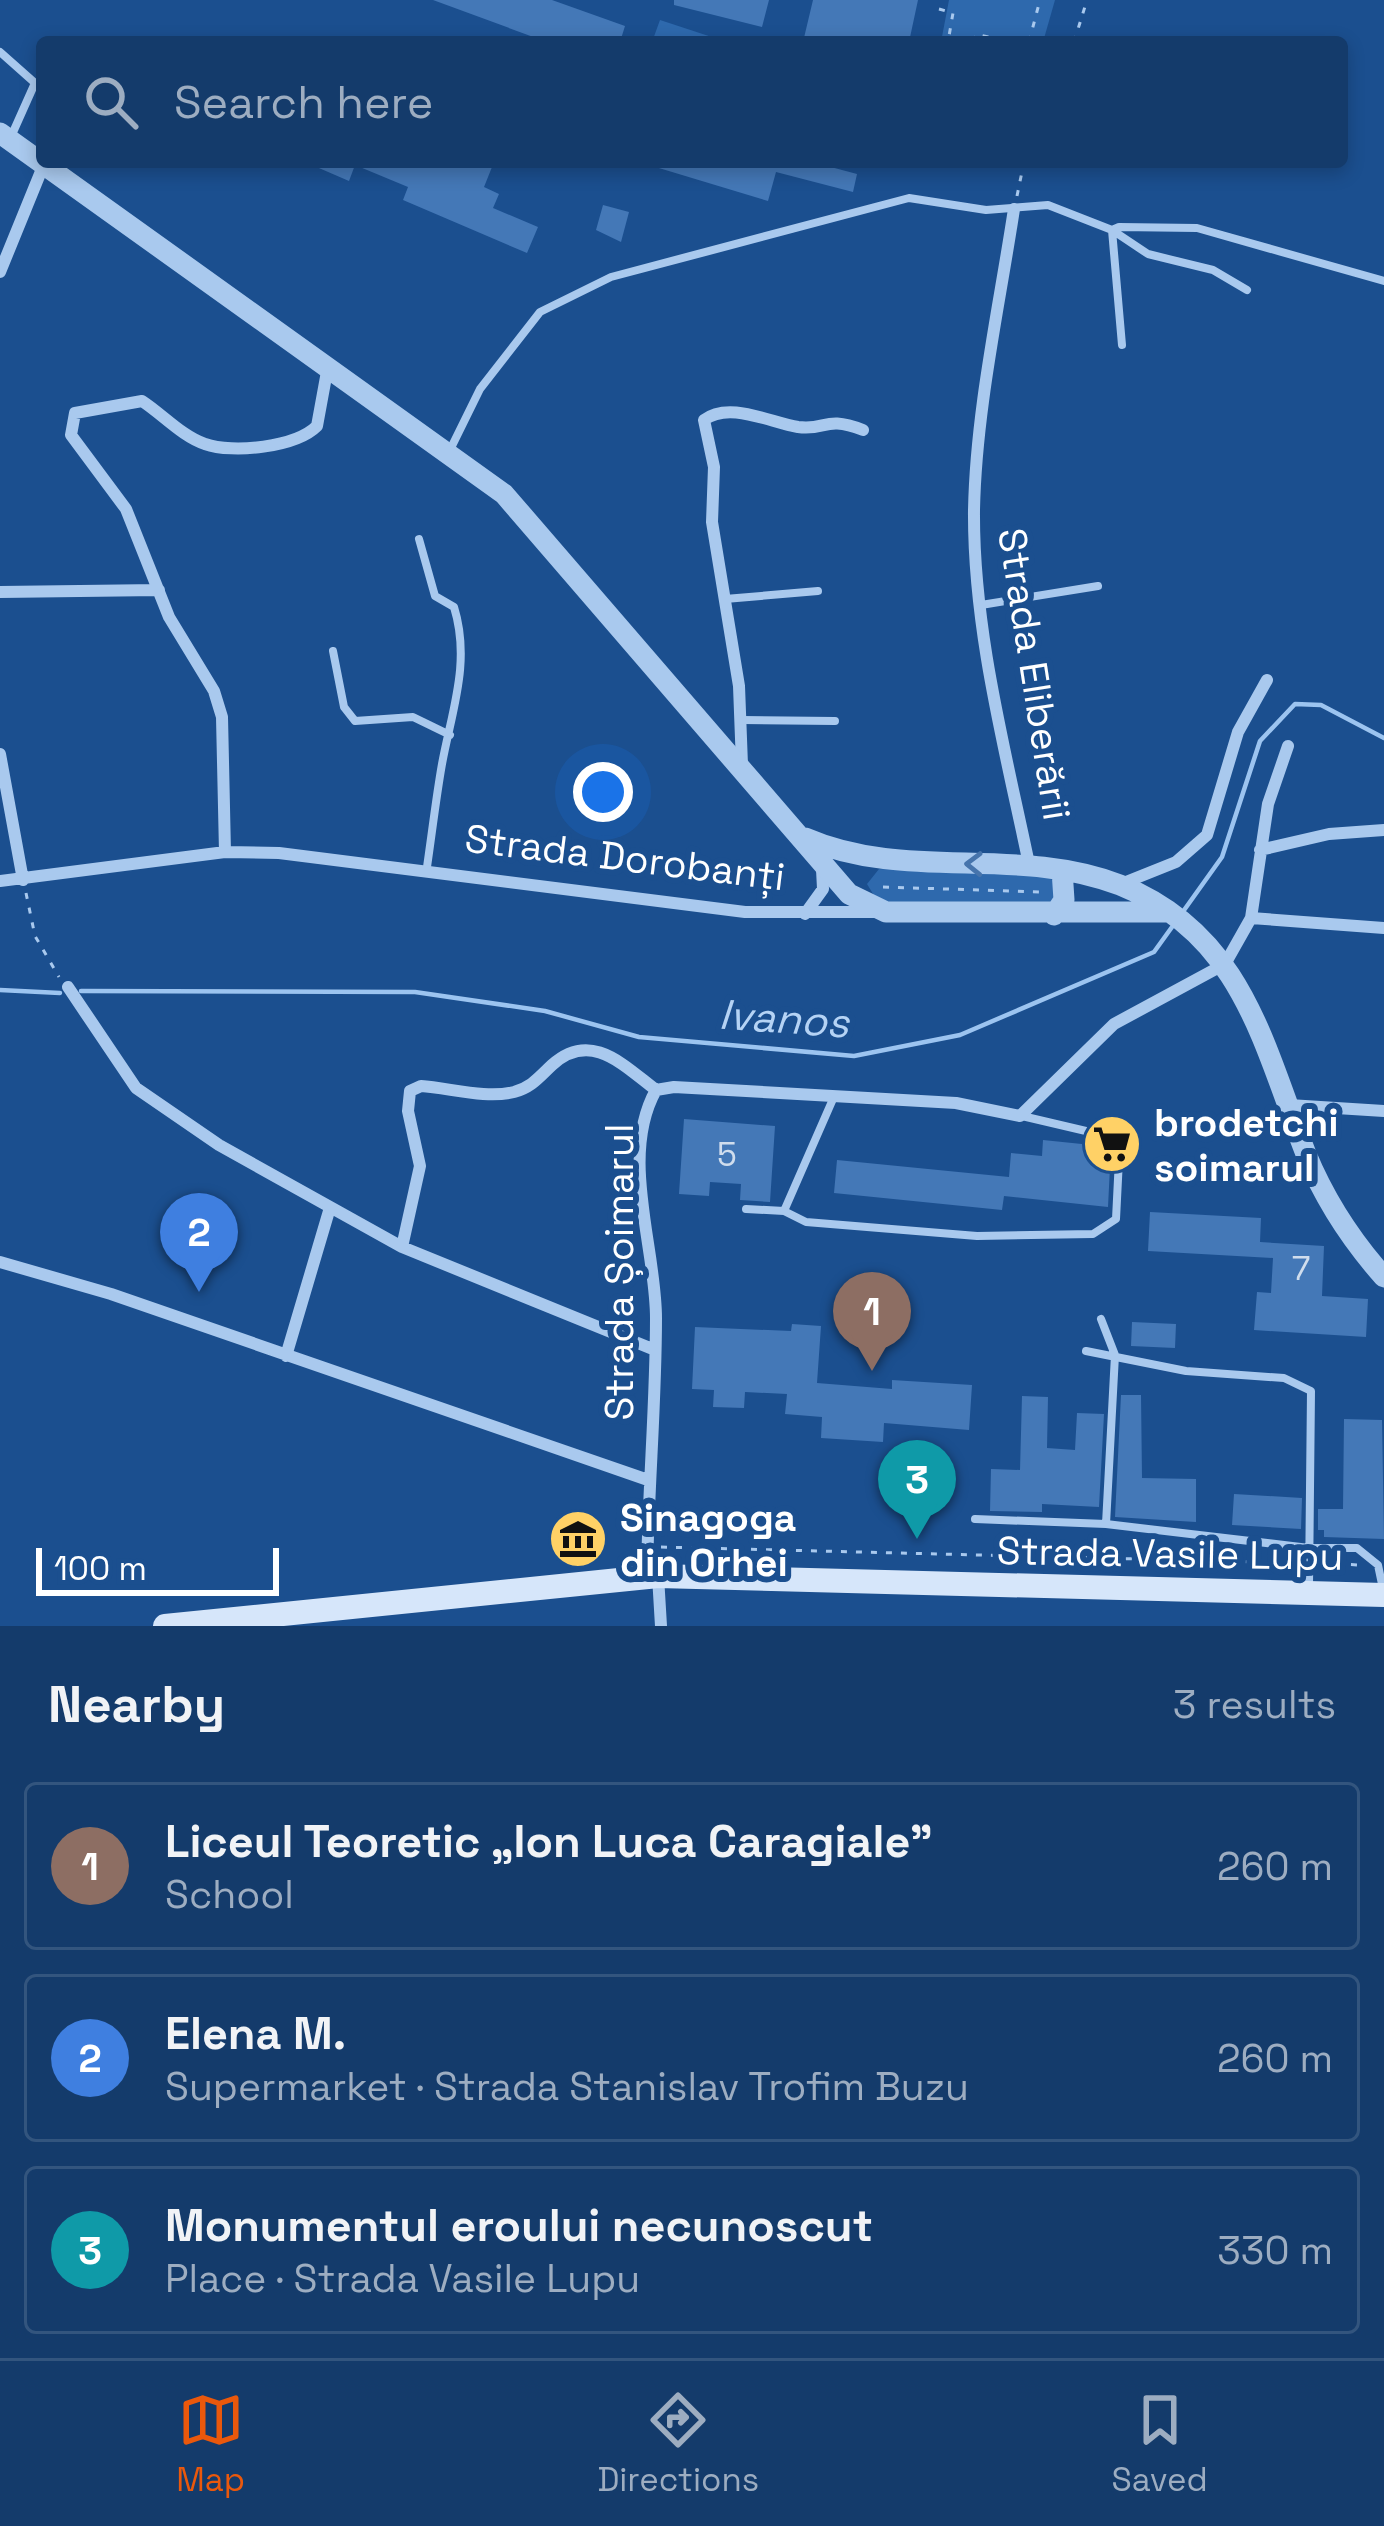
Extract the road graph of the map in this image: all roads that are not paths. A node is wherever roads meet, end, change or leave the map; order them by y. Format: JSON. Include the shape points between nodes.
{"nodes":[{"id":1,"x":0,"y":52,"type":"edge"},
{"id":2,"x":5,"y":136,"type":"edge"},
{"id":3,"x":36,"y":158,"type":"edge"},
{"id":4,"x":42,"y":168,"type":"edge"},
{"id":5,"x":50,"y":168,"type":"edge"},
{"id":6,"x":1014,"y":209,"type":"junction"},
{"id":7,"x":1112,"y":230,"type":"junction"},
{"id":8,"x":0,"y":272,"type":"edge"},
{"id":9,"x":1384,"y":281,"type":"edge"},
{"id":10,"x":1247,"y":290,"type":"dead end"},
{"id":11,"x":1122,"y":345,"type":"dead end"},
{"id":12,"x":328,"y":365,"type":"junction"},
{"id":13,"x":863,"y":430,"type":"dead end"},
{"id":14,"x":449,"y":451,"type":"junction"},
{"id":15,"x":419,"y":539,"type":"dead end"},
{"id":16,"x":1098,"y":586,"type":"dead end"},
{"id":17,"x":159,"y":590,"type":"junction"},
{"id":18,"x":818,"y":591,"type":"dead end"},
{"id":19,"x":0,"y":592,"type":"edge"},
{"id":20,"x":724,"y":599,"type":"junction"},
{"id":21,"x":981,"y":605,"type":"junction"},
{"id":22,"x":333,"y":651,"type":"dead end"},
{"id":23,"x":1268,"y":680,"type":"dead end"},
{"id":24,"x":740,"y":720,"type":"junction"},
{"id":25,"x":836,"y":721,"type":"dead end"},
{"id":26,"x":450,"y":736,"type":"junction"},
{"id":27,"x":1288,"y":746,"type":"dead end"},
{"id":28,"x":0,"y":754,"type":"edge"},
{"id":29,"x":742,"y":772,"type":"junction"},
{"id":30,"x":1384,"y":830,"type":"edge"},
{"id":31,"x":799,"y":835,"type":"junction"},
{"id":32,"x":1260,"y":850,"type":"junction"},
{"id":33,"x":225,"y":852,"type":"junction"},
{"id":34,"x":870,"y":860,"type":"junction"},
{"id":35,"x":820,"y":861,"type":"junction"},
{"id":36,"x":1029,"y":864,"type":"junction"},
{"id":37,"x":427,"y":867,"type":"junction"},
{"id":38,"x":23,"y":880,"type":"junction"},
{"id":39,"x":0,"y":881,"type":"edge"},
{"id":40,"x":1064,"y":881,"type":"junction"},
{"id":41,"x":1119,"y":885,"type":"junction"},
{"id":42,"x":866,"y":894,"type":"junction"},
{"id":43,"x":886,"y":912,"type":"junction"},
{"id":44,"x":1165,"y":912,"type":"junction"},
{"id":45,"x":804,"y":915,"type":"junction"},
{"id":46,"x":1054,"y":915,"type":"junction"},
{"id":47,"x":1251,"y":918,"type":"junction"},
{"id":48,"x":1384,"y":928,"type":"edge"},
{"id":49,"x":1226,"y":964,"type":"junction"},
{"id":50,"x":68,"y":987,"type":"road end"},
{"id":51,"x":656,"y":1090,"type":"junction"},
{"id":52,"x":833,"y":1099,"type":"junction"},
{"id":53,"x":1289,"y":1105,"type":"junction"},
{"id":54,"x":1384,"y":1112,"type":"edge"},
{"id":55,"x":1020,"y":1116,"type":"junction"},
{"id":56,"x":746,"y":1209,"type":"dead end"},
{"id":57,"x":784,"y":1210,"type":"junction"},
{"id":58,"x":329,"y":1211,"type":"junction"},
{"id":59,"x":402,"y":1247,"type":"junction"},
{"id":60,"x":0,"y":1262,"type":"edge"},
{"id":61,"x":1384,"y":1277,"type":"edge"},
{"id":62,"x":1101,"y":1319,"type":"dead end"},
{"id":63,"x":655,"y":1350,"type":"junction"},
{"id":64,"x":1086,"y":1351,"type":"dead end"},
{"id":65,"x":1115,"y":1355,"type":"junction"},
{"id":66,"x":286,"y":1356,"type":"junction"},
{"id":67,"x":648,"y":1480,"type":"junction"},
{"id":68,"x":975,"y":1519,"type":"dead end"},
{"id":69,"x":1106,"y":1524,"type":"junction"},
{"id":70,"x":1309,"y":1548,"type":"junction"},
{"id":71,"x":653,"y":1576,"type":"junction"},
{"id":72,"x":1309,"y":1594,"type":"junction"},
{"id":73,"x":1384,"y":1595,"type":"edge"},
{"id":74,"x":168,"y":1626,"type":"edge"},
{"id":75,"x":661,"y":1626,"type":"edge"}],
"edges":[{"from":1,"to":2,"type":"lane","via":[[34,83]]},
{"from":2,"to":3,"type":"street","name":"Strada Eliberării"},
{"from":4,"to":8,"type":"street"},
{"from":5,"to":12,"type":"street","name":"Strada Eliberării"},
{"from":6,"to":7,"type":"lane","via":[[1048,206]]},
{"from":6,"to":14,"type":"lane","via":[[909,198],[611,277],[540,312],[479,389]]},
{"from":6,"to":21,"type":"street","name":"Strada Eliberării","via":[[976,462]]},
{"from":7,"to":9,"type":"lane","via":[[1197,228]]},
{"from":7,"to":10,"type":"lane","via":[[1148,254],[1213,270]]},
{"from":7,"to":11,"type":"lane"},
{"from":12,"to":14,"type":"street","name":"Strada Eliberării"},
{"from":12,"to":17,"type":"street","via":[[316,426],[261,445],[205,444],[142,400],[75,412],[71,435],[126,509]]},
{"from":13,"to":20,"type":"street","via":[[837,420],[800,427],[743,414],[704,420]]},
{"from":14,"to":29,"type":"street","name":"Strada Eliberării","via":[[515,506]]},
{"from":15,"to":26,"type":"lane","via":[[435,596],[454,607],[464,638]]},
{"from":16,"to":21,"type":"lane"},
{"from":17,"to":19,"type":"street"},
{"from":17,"to":33,"type":"street","via":[[222,717]]},
{"from":18,"to":20,"type":"lane"},
{"from":20,"to":24,"type":"street"},
{"from":21,"to":36,"type":"street","name":"Strada Eliberării"},
{"from":22,"to":26,"type":"lane","via":[[344,707],[356,721],[413,717]]},
{"from":23,"to":41,"type":"street","via":[[1238,732],[1208,835],[1176,862]]},
{"from":24,"to":25,"type":"lane"},
{"from":24,"to":29,"type":"street"},
{"from":26,"to":37,"type":"lane"},
{"from":27,"to":32,"type":"street"},
{"from":28,"to":38,"type":"street"},
{"from":29,"to":31,"type":"street","name":"Strada Eliberării"},
{"from":30,"to":32,"type":"street"},
{"from":31,"to":34,"type":"street","name":"Strada Eliberării"},
{"from":31,"to":35,"type":"street","name":"Strada Eliberării"},
{"from":32,"to":47,"type":"street"},
{"from":33,"to":37,"type":"street","name":"Strada Dorobanți"},
{"from":33,"to":38,"type":"street","name":"Strada Dorobanți"},
{"from":36,"to":34,"type":"street","name":"Strada Eliberării","one_way":true},
{"from":34,"to":42,"type":"street","via":[[862,873]]},
{"from":35,"to":42,"type":"street","name":"Strada Eliberării"},
{"from":35,"to":45,"type":"street","via":[[823,889]]},
{"from":36,"to":40,"type":"street","name":"Strada Eliberării"},
{"from":37,"to":45,"type":"street","name":"Strada Dorobanți","via":[[651,902]]},
{"from":38,"to":39,"type":"street","name":"Strada Dorobanți"},
{"from":40,"to":41,"type":"street","name":"Strada Eliberării"},
{"from":40,"to":46,"type":"street"},
{"from":41,"to":44,"type":"street","name":"Strada Eliberării"},
{"from":42,"to":43,"type":"street","name":"Strada Eliberării"},
{"from":43,"to":45,"type":"street","name":"Strada Dorobanți"},
{"from":43,"to":46,"type":"street","name":"Strada Dorobanți"},
{"from":44,"to":46,"type":"street","name":"Strada Dorobanți"},
{"from":44,"to":49,"type":"street"},
{"from":47,"to":48,"type":"street"},
{"from":47,"to":49,"type":"street"},
{"from":49,"to":53,"type":"street","via":[[1252,1005]]},
{"from":49,"to":55,"type":"street","via":[[1114,1024]]},
{"from":50,"to":58,"type":"street","via":[[136,1088]]},
{"from":51,"to":52,"type":"street","name":"Strada Șoimarul"},
{"from":51,"to":59,"type":"street","via":[[608,1054],[583,1048],[509,1094],[410,1091],[420,1166]]},
{"from":51,"to":63,"type":"street","name":"Strada Șoimarul","via":[[640,1175]]},
{"from":52,"to":55,"type":"street","name":"Strada Șoimarul","via":[[956,1102]]},
{"from":52,"to":57,"type":"lane"},
{"from":53,"to":54,"type":"street"},
{"from":53,"to":61,"type":"street","via":[[1331,1208]]},
{"from":55,"to":57,"type":"lane","via":[[1120,1139],[1116,1219],[1108,1226],[1093,1234],[976,1236],[806,1222]]},
{"from":56,"to":57,"type":"lane"},
{"from":58,"to":59,"type":"street"},
{"from":58,"to":66,"type":"street"},
{"from":59,"to":63,"type":"street"},
{"from":60,"to":66,"type":"street"},
{"from":62,"to":65,"type":"lane"},
{"from":63,"to":67,"type":"street","name":"Strada Șoimarul"},
{"from":64,"to":65,"type":"lane"},
{"from":65,"to":69,"type":"lane"},
{"from":65,"to":70,"type":"lane","via":[[1186,1371],[1284,1378],[1311,1391]]},
{"from":66,"to":67,"type":"street"},
{"from":67,"to":71,"type":"street","name":"Strada Șoimarul"},
{"from":68,"to":69,"type":"lane"},
{"from":69,"to":70,"type":"lane"},
{"from":70,"to":72,"type":"lane"},
{"from":70,"to":73,"type":"lane","via":[[1357,1548],[1378,1565]]},
{"from":71,"to":72,"type":"main road","name":"Strada Vasile Lupu"},
{"from":71,"to":74,"type":"main road","name":"Strada Vasile Lupu"},
{"from":71,"to":75,"type":"street","name":"Strada Șoimarul"},
{"from":72,"to":73,"type":"main road","name":"Strada Vasile Lupu"}]}
